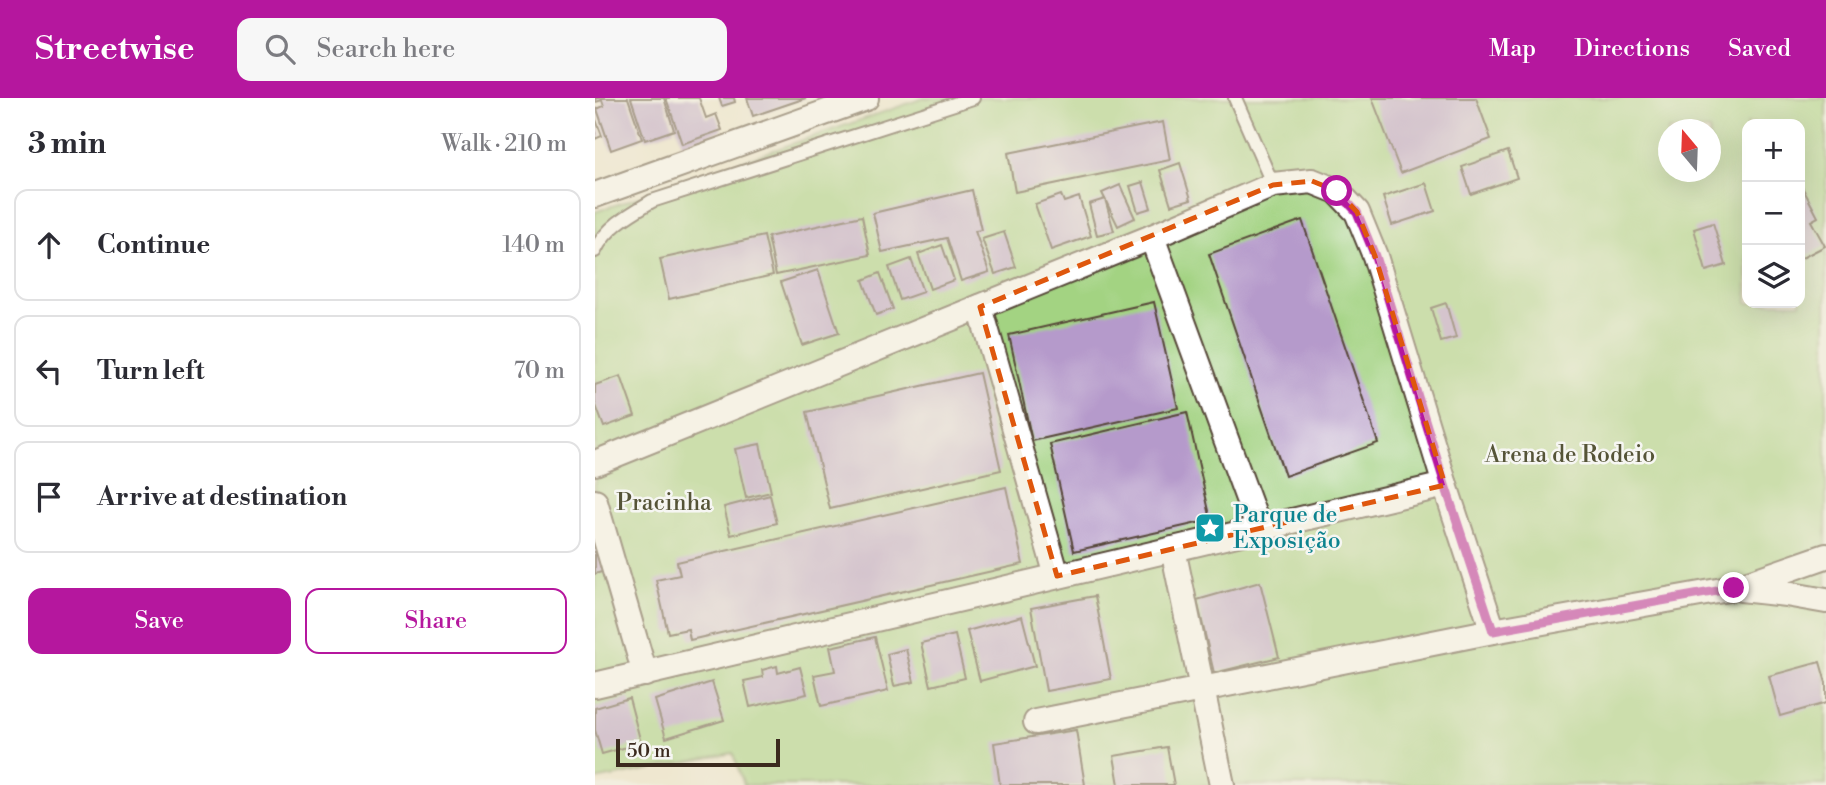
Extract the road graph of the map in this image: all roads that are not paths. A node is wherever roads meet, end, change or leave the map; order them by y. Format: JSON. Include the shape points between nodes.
{"nodes":[{"id":1,"x":866,"y":98,"type":"edge"},
{"id":2,"x":973,"y":98,"type":"edge"},
{"id":3,"x":1235,"y":98,"type":"edge"},
{"id":4,"x":1273,"y":185,"type":"junction"},
{"id":5,"x":595,"y":195,"type":"edge"},
{"id":6,"x":1152,"y":237,"type":"junction"},
{"id":7,"x":595,"y":251,"type":"edge"},
{"id":8,"x":980,"y":307,"type":"junction"},
{"id":9,"x":595,"y":463,"type":"edge"},
{"id":10,"x":1445,"y":485,"type":"junction"},
{"id":11,"x":595,"y":502,"type":"edge"},
{"id":12,"x":1259,"y":529,"type":"junction"},
{"id":13,"x":1173,"y":549,"type":"junction"},
{"id":14,"x":1826,"y":556,"type":"edge"},
{"id":15,"x":1057,"y":576,"type":"junction"},
{"id":16,"x":1734,"y":588,"type":"junction"},
{"id":17,"x":1826,"y":601,"type":"edge"},
{"id":18,"x":1493,"y":631,"type":"junction"},
{"id":19,"x":645,"y":674,"type":"junction"},
{"id":20,"x":595,"y":685,"type":"edge"},
{"id":21,"x":1202,"y":690,"type":"junction"},
{"id":22,"x":1036,"y":722,"type":"dead end"},
{"id":23,"x":1221,"y":785,"type":"edge"}],
"edges":[{"from":1,"to":5,"type":"street"},
{"from":2,"to":7,"type":"lane","via":[[652,201],[620,220]]},
{"from":3,"to":4,"type":"lane"},
{"from":4,"to":6,"type":"street"},
{"from":4,"to":10,"type":"street","via":[[1312,181],[1337,191],[1357,212],[1375,256]]},
{"from":6,"to":8,"type":"street"},
{"from":6,"to":12,"type":"street"},
{"from":8,"to":9,"type":"street"},
{"from":8,"to":15,"type":"street"},
{"from":10,"to":12,"type":"street"},
{"from":10,"to":18,"type":"street"},
{"from":11,"to":19,"type":"street"},
{"from":12,"to":13,"type":"street"},
{"from":13,"to":15,"type":"street"},
{"from":13,"to":21,"type":"street"},
{"from":14,"to":16,"type":"street"},
{"from":15,"to":19,"type":"street"},
{"from":16,"to":17,"type":"street"},
{"from":16,"to":18,"type":"street"},
{"from":18,"to":21,"type":"street"},
{"from":19,"to":20,"type":"street"},
{"from":21,"to":22,"type":"street"},
{"from":21,"to":23,"type":"street"}]}
